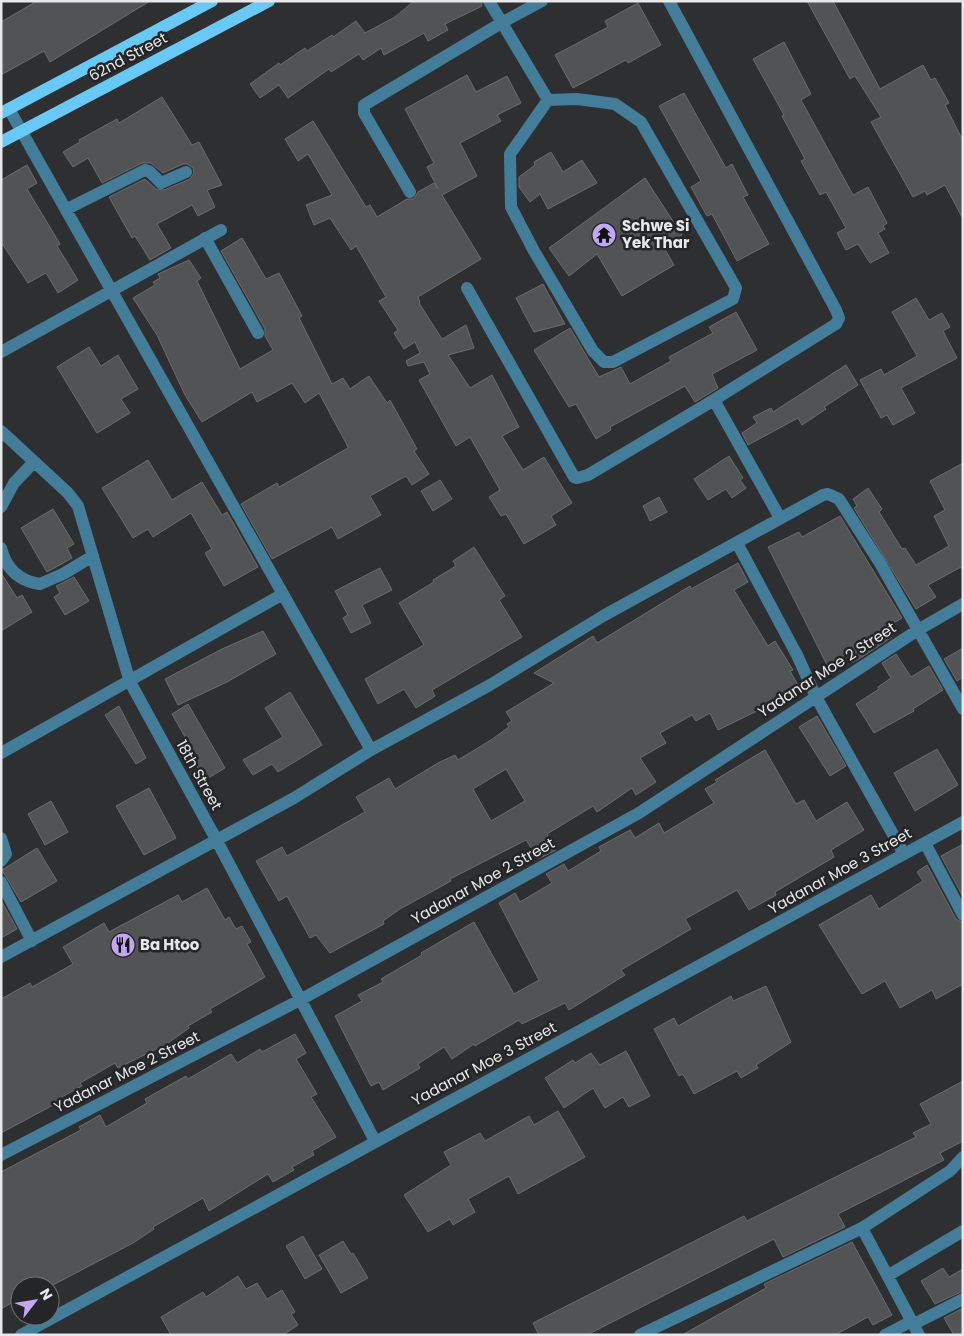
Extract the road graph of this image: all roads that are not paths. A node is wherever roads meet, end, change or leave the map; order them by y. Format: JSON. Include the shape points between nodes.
{"nodes":[{"id":1,"x":212,"y":1,"type":"edge"},
{"id":2,"x":269,"y":1,"type":"edge"},
{"id":3,"x":489,"y":1,"type":"edge"},
{"id":4,"x":542,"y":1,"type":"edge"},
{"id":5,"x":669,"y":1,"type":"edge"},
{"id":6,"x":503,"y":22,"type":"junction"},
{"id":7,"x":548,"y":100,"type":"junction"},
{"id":8,"x":5,"y":111,"type":"edge"},
{"id":9,"x":23,"y":130,"type":"junction"},
{"id":10,"x":1,"y":142,"type":"edge"},
{"id":11,"x":186,"y":172,"type":"dead end"},
{"id":12,"x":410,"y":192,"type":"dead end"},
{"id":13,"x":67,"y":209,"type":"junction"},
{"id":14,"x":221,"y":230,"type":"dead end"},
{"id":15,"x":205,"y":238,"type":"junction"},
{"id":16,"x":467,"y":288,"type":"dead end"},
{"id":17,"x":112,"y":289,"type":"junction"},
{"id":18,"x":258,"y":333,"type":"dead end"},
{"id":19,"x":1,"y":352,"type":"edge"},
{"id":20,"x":714,"y":400,"type":"junction"},
{"id":21,"x":1,"y":431,"type":"edge"},
{"id":22,"x":34,"y":462,"type":"junction"},
{"id":23,"x":1,"y":507,"type":"edge"},
{"id":24,"x":780,"y":518,"type":"junction"},
{"id":25,"x":737,"y":544,"type":"junction"},
{"id":26,"x":2,"y":555,"type":"edge"},
{"id":27,"x":93,"y":556,"type":"junction"},
{"id":28,"x":283,"y":594,"type":"junction"},
{"id":29,"x":963,"y":604,"type":"edge"},
{"id":30,"x":918,"y":630,"type":"junction"},
{"id":31,"x":130,"y":682,"type":"junction"},
{"id":32,"x":816,"y":697,"type":"junction"},
{"id":33,"x":963,"y":709,"type":"edge"},
{"id":34,"x":372,"y":750,"type":"junction"},
{"id":35,"x":1,"y":753,"type":"edge"},
{"id":36,"x":963,"y":822,"type":"edge"},
{"id":37,"x":1,"y":838,"type":"edge"},
{"id":38,"x":216,"y":839,"type":"junction"},
{"id":39,"x":925,"y":843,"type":"junction"},
{"id":40,"x":904,"y":854,"type":"junction"},
{"id":41,"x":1,"y":861,"type":"edge"},
{"id":42,"x":1,"y":882,"type":"edge"},
{"id":43,"x":963,"y":915,"type":"edge"},
{"id":44,"x":32,"y":941,"type":"junction"},
{"id":45,"x":1,"y":957,"type":"edge"},
{"id":46,"x":300,"y":1000,"type":"junction"},
{"id":47,"x":376,"y":1141,"type":"junction"},
{"id":48,"x":1,"y":1155,"type":"edge"},
{"id":49,"x":963,"y":1157,"type":"edge"},
{"id":50,"x":862,"y":1228,"type":"junction"},
{"id":51,"x":963,"y":1230,"type":"edge"},
{"id":52,"x":889,"y":1275,"type":"junction"},
{"id":53,"x":963,"y":1299,"type":"edge"},
{"id":54,"x":915,"y":1327,"type":"edge"},
{"id":55,"x":21,"y":1335,"type":"edge"},
{"id":56,"x":640,"y":1335,"type":"edge"},
{"id":57,"x":885,"y":1335,"type":"edge"}],
"edges":[{"from":1,"to":8,"type":"main road","name":"62nd Street"},
{"from":2,"to":9,"type":"main road","name":"62nd Street"},
{"from":3,"to":6,"type":"street"},
{"from":4,"to":6,"type":"street"},
{"from":5,"to":20,"type":"street","via":[[839,318],[831,328]]},
{"from":6,"to":7,"type":"street"},
{"from":6,"to":12,"type":"street","via":[[363,107]]},
{"from":7,"to":7,"type":"street","via":[[577,99],[615,104],[641,122],[736,288],[733,300],[613,362],[604,362],[593,351],[511,207],[510,154]]},
{"from":8,"to":9,"type":"street"},
{"from":9,"to":10,"type":"main road","name":"62nd Street"},
{"from":9,"to":13,"type":"street"},
{"from":11,"to":13,"type":"street","via":[[161,184],[145,170]]},
{"from":13,"to":17,"type":"street"},
{"from":14,"to":15,"type":"street"},
{"from":15,"to":17,"type":"street"},
{"from":15,"to":18,"type":"street"},
{"from":16,"to":20,"type":"street","via":[[574,477],[588,475]]},
{"from":17,"to":19,"type":"street"},
{"from":17,"to":28,"type":"street"},
{"from":20,"to":24,"type":"street"},
{"from":21,"to":22,"type":"street","name":"18th Street"},
{"from":22,"to":23,"type":"street","via":[[14,483]]},
{"from":22,"to":27,"type":"street","name":"18th Street","via":[[78,506]]},
{"from":24,"to":25,"type":"street"},
{"from":24,"to":30,"type":"street","via":[[823,495],[839,499]]},
{"from":25,"to":32,"type":"street"},
{"from":25,"to":34,"type":"street","via":[[603,616],[490,685]]},
{"from":26,"to":27,"type":"street","via":[[18,577],[40,584]]},
{"from":27,"to":31,"type":"street","name":"18th Street"},
{"from":28,"to":31,"type":"street"},
{"from":28,"to":34,"type":"street"},
{"from":29,"to":30,"type":"street","name":"Yadanar Moe 2 Street"},
{"from":30,"to":32,"type":"street","name":"Yadanar Moe 2 Street"},
{"from":30,"to":33,"type":"street"},
{"from":31,"to":35,"type":"street"},
{"from":31,"to":38,"type":"street","name":"18th Street"},
{"from":32,"to":40,"type":"street"},
{"from":32,"to":46,"type":"street","name":"Yadanar Moe 2 Street","via":[[639,813]]},
{"from":34,"to":38,"type":"street","via":[[294,798]]},
{"from":36,"to":39,"type":"street","name":"Yadanar Moe 3 Street"},
{"from":37,"to":41,"type":"street","via":[[6,854]]},
{"from":38,"to":44,"type":"street"},
{"from":38,"to":46,"type":"street","name":"18th Street"},
{"from":39,"to":40,"type":"street","name":"Yadanar Moe 3 Street"},
{"from":39,"to":43,"type":"street"},
{"from":40,"to":47,"type":"street","name":"Yadanar Moe 3 Street"},
{"from":42,"to":44,"type":"street"},
{"from":44,"to":45,"type":"street"},
{"from":46,"to":47,"type":"street","name":"18th Street"},
{"from":46,"to":48,"type":"street","name":"Yadanar Moe 2 Street"},
{"from":47,"to":55,"type":"street","name":"Yadanar Moe 3 Street"},
{"from":49,"to":50,"type":"street","via":[[950,1171]]},
{"from":50,"to":52,"type":"street"},
{"from":50,"to":56,"type":"street"},
{"from":51,"to":52,"type":"street"},
{"from":52,"to":54,"type":"street"},
{"from":53,"to":54,"type":"street"},
{"from":54,"to":57,"type":"street"}]}
